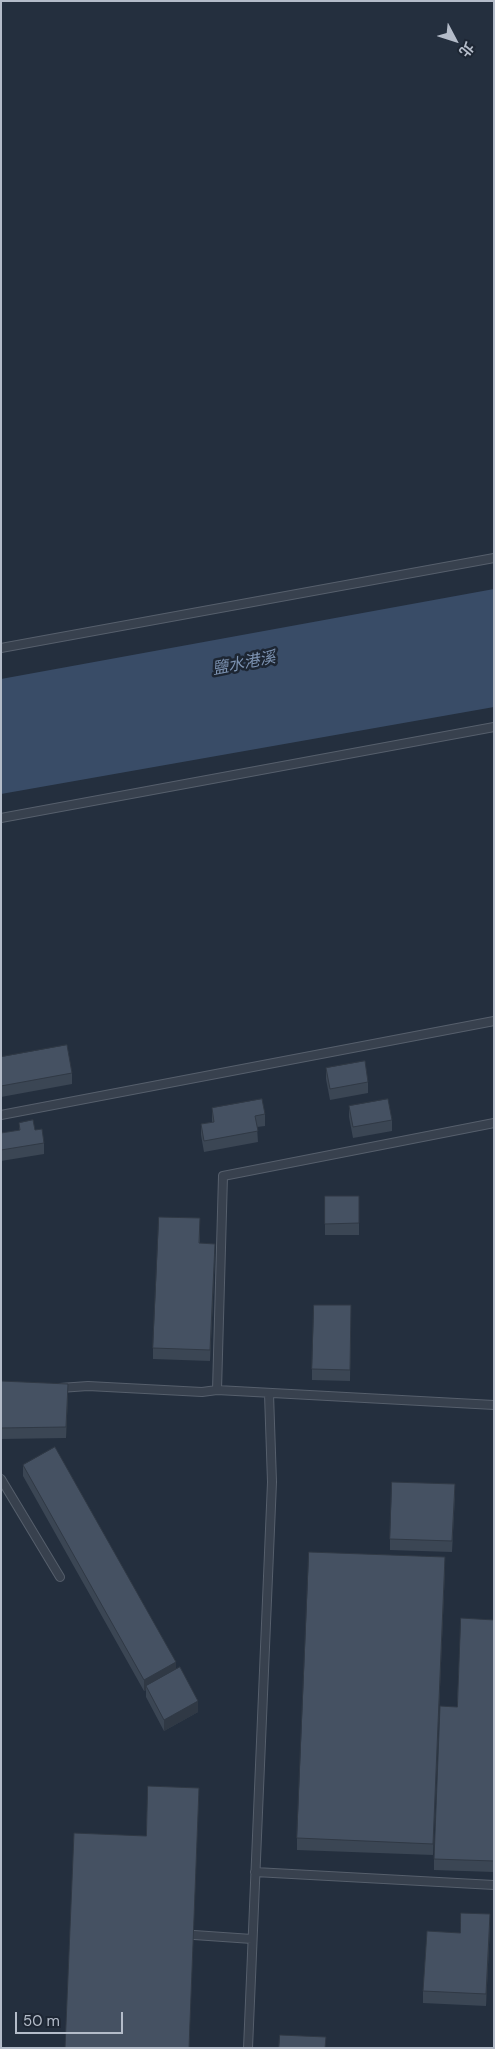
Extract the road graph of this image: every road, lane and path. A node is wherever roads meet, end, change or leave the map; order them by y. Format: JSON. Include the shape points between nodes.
{"nodes":[{"id":1,"x":494,"y":558,"type":"edge"},
{"id":2,"x":1,"y":648,"type":"edge"},
{"id":3,"x":494,"y":727,"type":"edge"},
{"id":4,"x":1,"y":818,"type":"edge"},
{"id":5,"x":494,"y":1021,"type":"edge"},
{"id":6,"x":1,"y":1115,"type":"edge"},
{"id":7,"x":494,"y":1123,"type":"edge"},
{"id":8,"x":52,"y":1388,"type":"edge"},
{"id":9,"x":218,"y":1390,"type":"junction"},
{"id":10,"x":269,"y":1394,"type":"junction"},
{"id":11,"x":494,"y":1405,"type":"edge"},
{"id":12,"x":1,"y":1479,"type":"edge"},
{"id":13,"x":60,"y":1577,"type":"dead end"},
{"id":14,"x":255,"y":1872,"type":"junction"},
{"id":15,"x":494,"y":1885,"type":"edge"},
{"id":16,"x":194,"y":1935,"type":"edge"},
{"id":17,"x":252,"y":1939,"type":"junction"},
{"id":18,"x":248,"y":2048,"type":"edge"}],
"edges":[{"from":1,"to":2,"type":"lane"},
{"from":3,"to":4,"type":"lane"},
{"from":5,"to":6,"type":"lane"},
{"from":7,"to":9,"type":"lane","via":[[223,1176]]},
{"from":8,"to":9,"type":"lane"},
{"from":9,"to":10,"type":"lane"},
{"from":10,"to":11,"type":"lane","via":[[366,1396]]},
{"from":10,"to":14,"type":"lane","via":[[272,1482]]},
{"from":12,"to":13,"type":"lane"},
{"from":14,"to":15,"type":"lane"},
{"from":14,"to":17,"type":"lane"},
{"from":16,"to":17,"type":"lane"},
{"from":17,"to":18,"type":"lane"}]}
